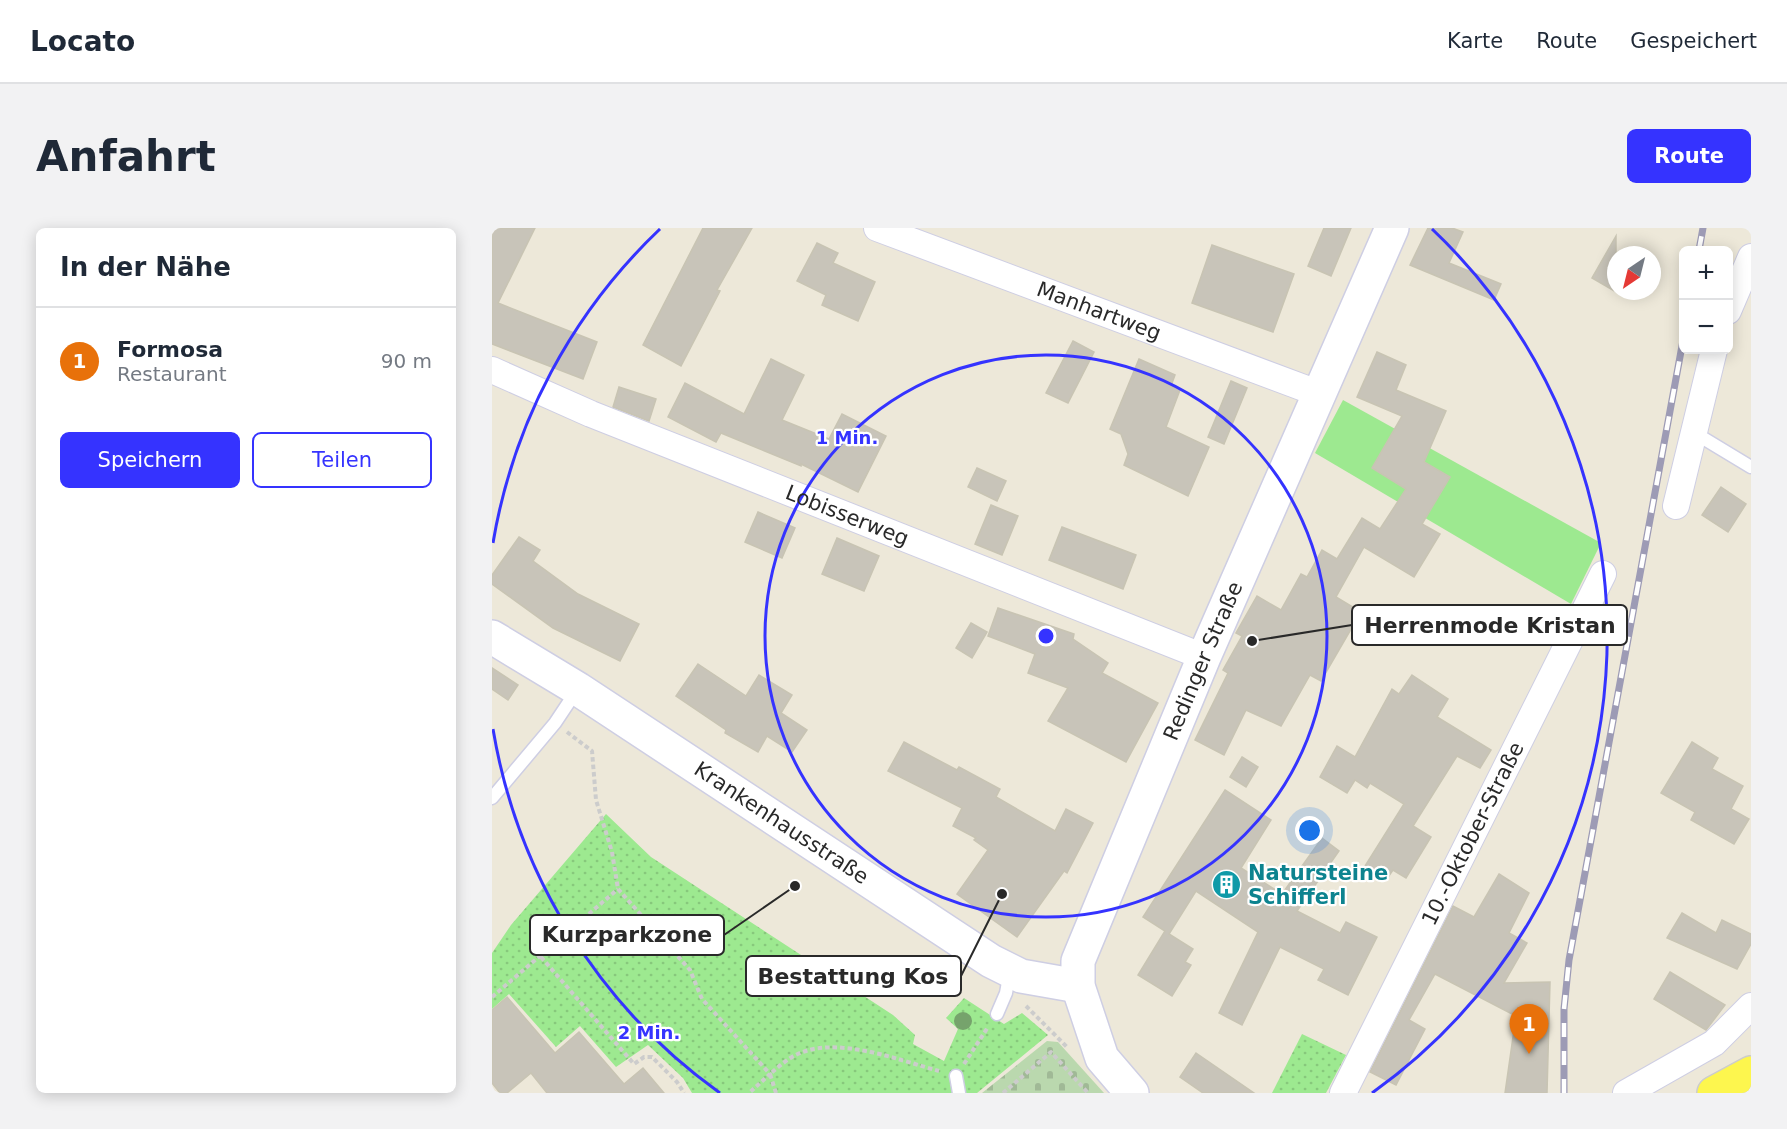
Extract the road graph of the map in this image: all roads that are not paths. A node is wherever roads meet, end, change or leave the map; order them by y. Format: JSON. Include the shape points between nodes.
{"nodes":[{"id":1,"x":876,"y":228,"type":"edge"},
{"id":2,"x":1392,"y":228,"type":"edge"},
{"id":3,"x":1751,"y":257,"type":"edge"},
{"id":4,"x":1733,"y":300,"type":"edge"},
{"id":5,"x":1713,"y":354,"type":"edge"},
{"id":6,"x":492,"y":370,"type":"edge"},
{"id":7,"x":1320,"y":394,"type":"junction"},
{"id":8,"x":1692,"y":432,"type":"junction"},
{"id":9,"x":1751,"y":467,"type":"edge"},
{"id":10,"x":1676,"y":506,"type":"dead end"},
{"id":11,"x":1603,"y":574,"type":"dead end"},
{"id":12,"x":492,"y":637,"type":"edge"},
{"id":13,"x":1204,"y":657,"type":"junction"},
{"id":14,"x":578,"y":689,"type":"junction"},
{"id":15,"x":492,"y":798,"type":"edge"},
{"id":16,"x":1016,"y":973,"type":"junction"},
{"id":17,"x":1078,"y":986,"type":"junction"},
{"id":18,"x":1751,"y":1006,"type":"edge"},
{"id":19,"x":997,"y":1014,"type":"road end"},
{"id":20,"x":1751,"y":1073,"type":"edge"},
{"id":21,"x":956,"y":1076,"type":"road end"},
{"id":22,"x":959,"y":1093,"type":"edge"},
{"id":23,"x":1132,"y":1093,"type":"edge"},
{"id":24,"x":1343,"y":1093,"type":"edge"},
{"id":25,"x":1626,"y":1093,"type":"edge"},
{"id":26,"x":1714,"y":1093,"type":"edge"}],
"edges":[{"from":1,"to":7,"type":"street","name":"Manhartweg"},
{"from":2,"to":7,"type":"main road","name":"Redinger Straße"},
{"from":3,"to":4,"type":"street"},
{"from":5,"to":8,"type":"street"},
{"from":6,"to":13,"type":"street","name":"Lobisserweg","via":[[602,418]]},
{"from":7,"to":13,"type":"main road","name":"Redinger Straße"},
{"from":8,"to":9,"type":"lane"},
{"from":8,"to":10,"type":"street"},
{"from":11,"to":24,"type":"street","name":"10.-Oktober-Straße"},
{"from":12,"to":14,"type":"main road","name":"Krankenhausstraße"},
{"from":13,"to":17,"type":"main road","name":"Redinger Straße","via":[[1086,939],[1078,961]]},
{"from":14,"to":15,"type":"lane","via":[[555,723]]},
{"from":14,"to":16,"type":"main road","name":"Krankenhausstraße","via":[[991,961]]},
{"from":16,"to":17,"type":"main road","name":"Krankenhausstraße"},
{"from":16,"to":19,"type":"lane"},
{"from":17,"to":23,"type":"main road","name":"Redinger Straße","via":[[1102,1058]]},
{"from":18,"to":25,"type":"street","via":[[1714,1042]]},
{"from":20,"to":26,"type":"main road"},
{"from":21,"to":22,"type":"lane"}]}
